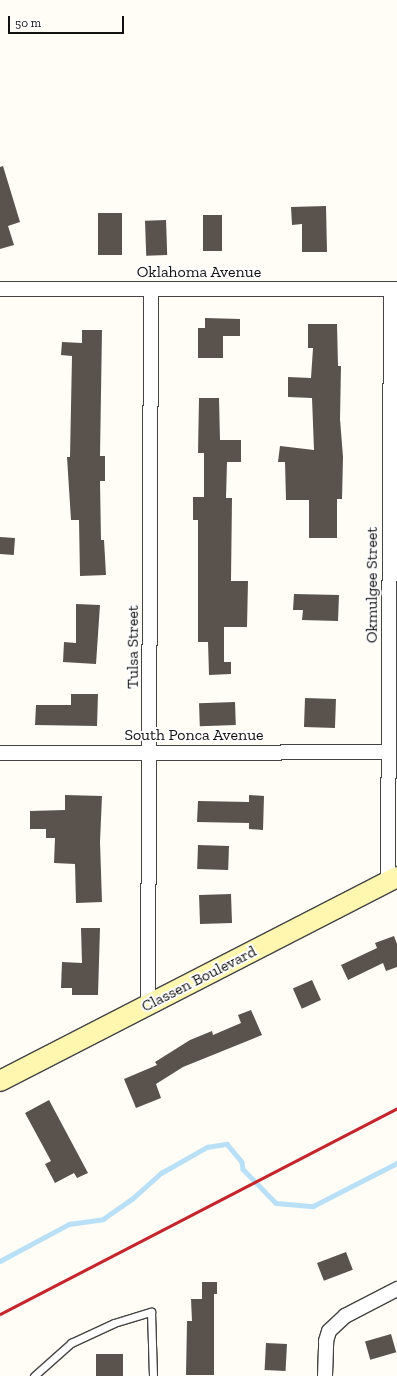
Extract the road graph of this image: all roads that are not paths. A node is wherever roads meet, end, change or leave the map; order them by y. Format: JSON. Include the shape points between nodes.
{"nodes":[{"id":1,"x":0,"y":288,"type":"edge"},
{"id":2,"x":151,"y":289,"type":"junction"},
{"id":3,"x":394,"y":289,"type":"edge"},
{"id":4,"x":149,"y":752,"type":"junction"},
{"id":5,"x":388,"y":752,"type":"junction"},
{"id":6,"x":0,"y":753,"type":"edge"},
{"id":7,"x":392,"y":879,"type":"edge"},
{"id":8,"x":148,"y":1006,"type":"junction"},
{"id":9,"x":0,"y":1081,"type":"edge"},
{"id":10,"x":397,"y":1289,"type":"edge"},
{"id":11,"x":34,"y":1376,"type":"edge"},
{"id":12,"x":153,"y":1376,"type":"edge"},
{"id":13,"x":325,"y":1376,"type":"edge"}],
"edges":[{"from":1,"to":2,"type":"street","name":"Oklahoma Avenue"},
{"from":2,"to":3,"type":"street","name":"Oklahoma Avenue"},
{"from":2,"to":4,"type":"street","name":"Tulsa Street"},
{"from":3,"to":5,"type":"street","name":"Okmulgee Street"},
{"from":4,"to":5,"type":"street","name":"South Ponca Avenue"},
{"from":4,"to":6,"type":"street","name":"South Ponca Avenue"},
{"from":4,"to":8,"type":"street","name":"Tulsa Street"},
{"from":5,"to":7,"type":"street","name":"Okmulgee Street"},
{"from":7,"to":8,"type":"main road","name":"Classen Boulevard"},
{"from":8,"to":9,"type":"main road","name":"Classen Boulevard"},
{"from":10,"to":13,"type":"street","via":[[345,1316],[329,1331],[325,1348]]},
{"from":11,"to":12,"type":"lane","via":[[71,1342],[114,1323],[151,1312]]}]}
